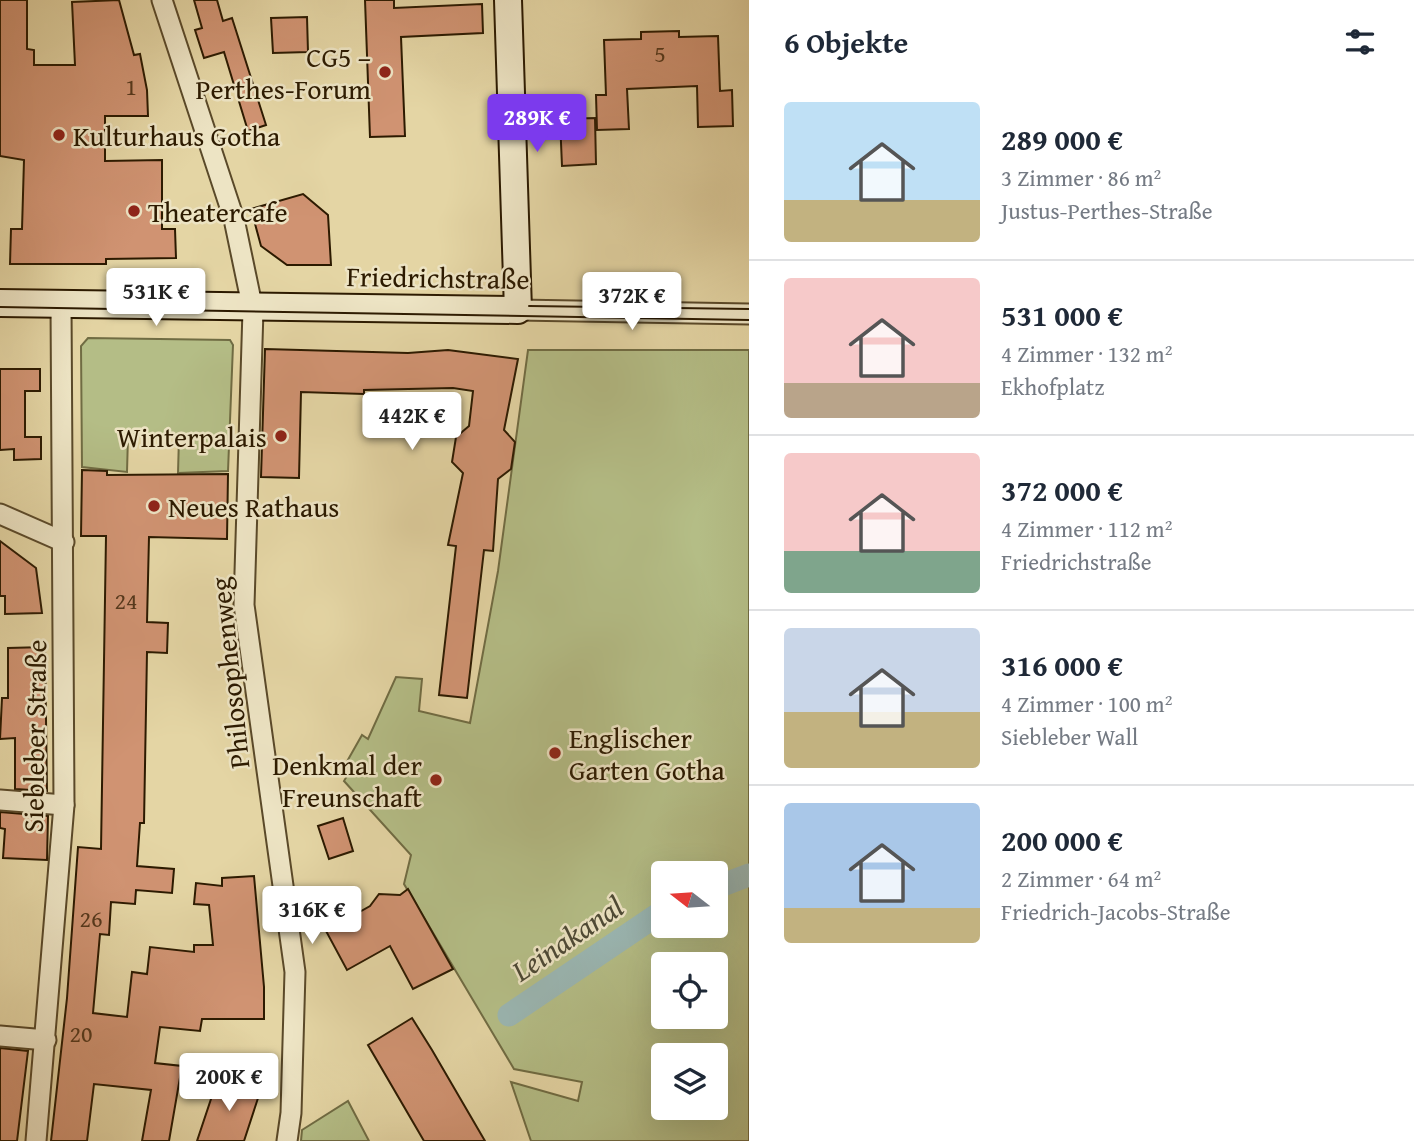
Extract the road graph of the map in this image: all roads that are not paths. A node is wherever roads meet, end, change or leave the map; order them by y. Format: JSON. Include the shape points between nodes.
{"nodes":[{"id":1,"x":162,"y":0,"type":"edge"},
{"id":2,"x":508,"y":0,"type":"edge"},
{"id":3,"x":0,"y":303,"type":"edge"},
{"id":4,"x":61,"y":304,"type":"junction"},
{"id":5,"x":252,"y":306,"type":"junction"},
{"id":6,"x":518,"y":310,"type":"junction"},
{"id":7,"x":749,"y":314,"type":"edge"},
{"id":8,"x":0,"y":514,"type":"edge"},
{"id":9,"x":64,"y":542,"type":"junction"},
{"id":10,"x":0,"y":800,"type":"edge"},
{"id":11,"x":64,"y":805,"type":"junction"},
{"id":12,"x":0,"y":1036,"type":"edge"},
{"id":13,"x":46,"y":1040,"type":"junction"},
{"id":14,"x":36,"y":1141,"type":"edge"},
{"id":15,"x":286,"y":1141,"type":"edge"}],
"edges":[{"from":1,"to":5,"type":"street","name":"Philosophenweg","via":[[234,219]]},
{"from":2,"to":6,"type":"main road"},
{"from":3,"to":4,"type":"main road","name":"Friedrichstraße"},
{"from":4,"to":5,"type":"main road","name":"Friedrichstraße"},
{"from":4,"to":9,"type":"street","name":"Siebleber Straße"},
{"from":5,"to":6,"type":"main road","name":"Friedrichstraße"},
{"from":5,"to":15,"type":"street","name":"Philosophenweg","via":[[244,605],[295,972],[291,1114]]},
{"from":6,"to":7,"type":"street","name":"Friedrichstraße"},
{"from":8,"to":9,"type":"street"},
{"from":9,"to":11,"type":"street","name":"Siebleber Straße"},
{"from":10,"to":11,"type":"street"},
{"from":11,"to":13,"type":"street","name":"Siebleber Straße"},
{"from":12,"to":13,"type":"street"},
{"from":13,"to":14,"type":"street","name":"Siebleber Straße"}]}
